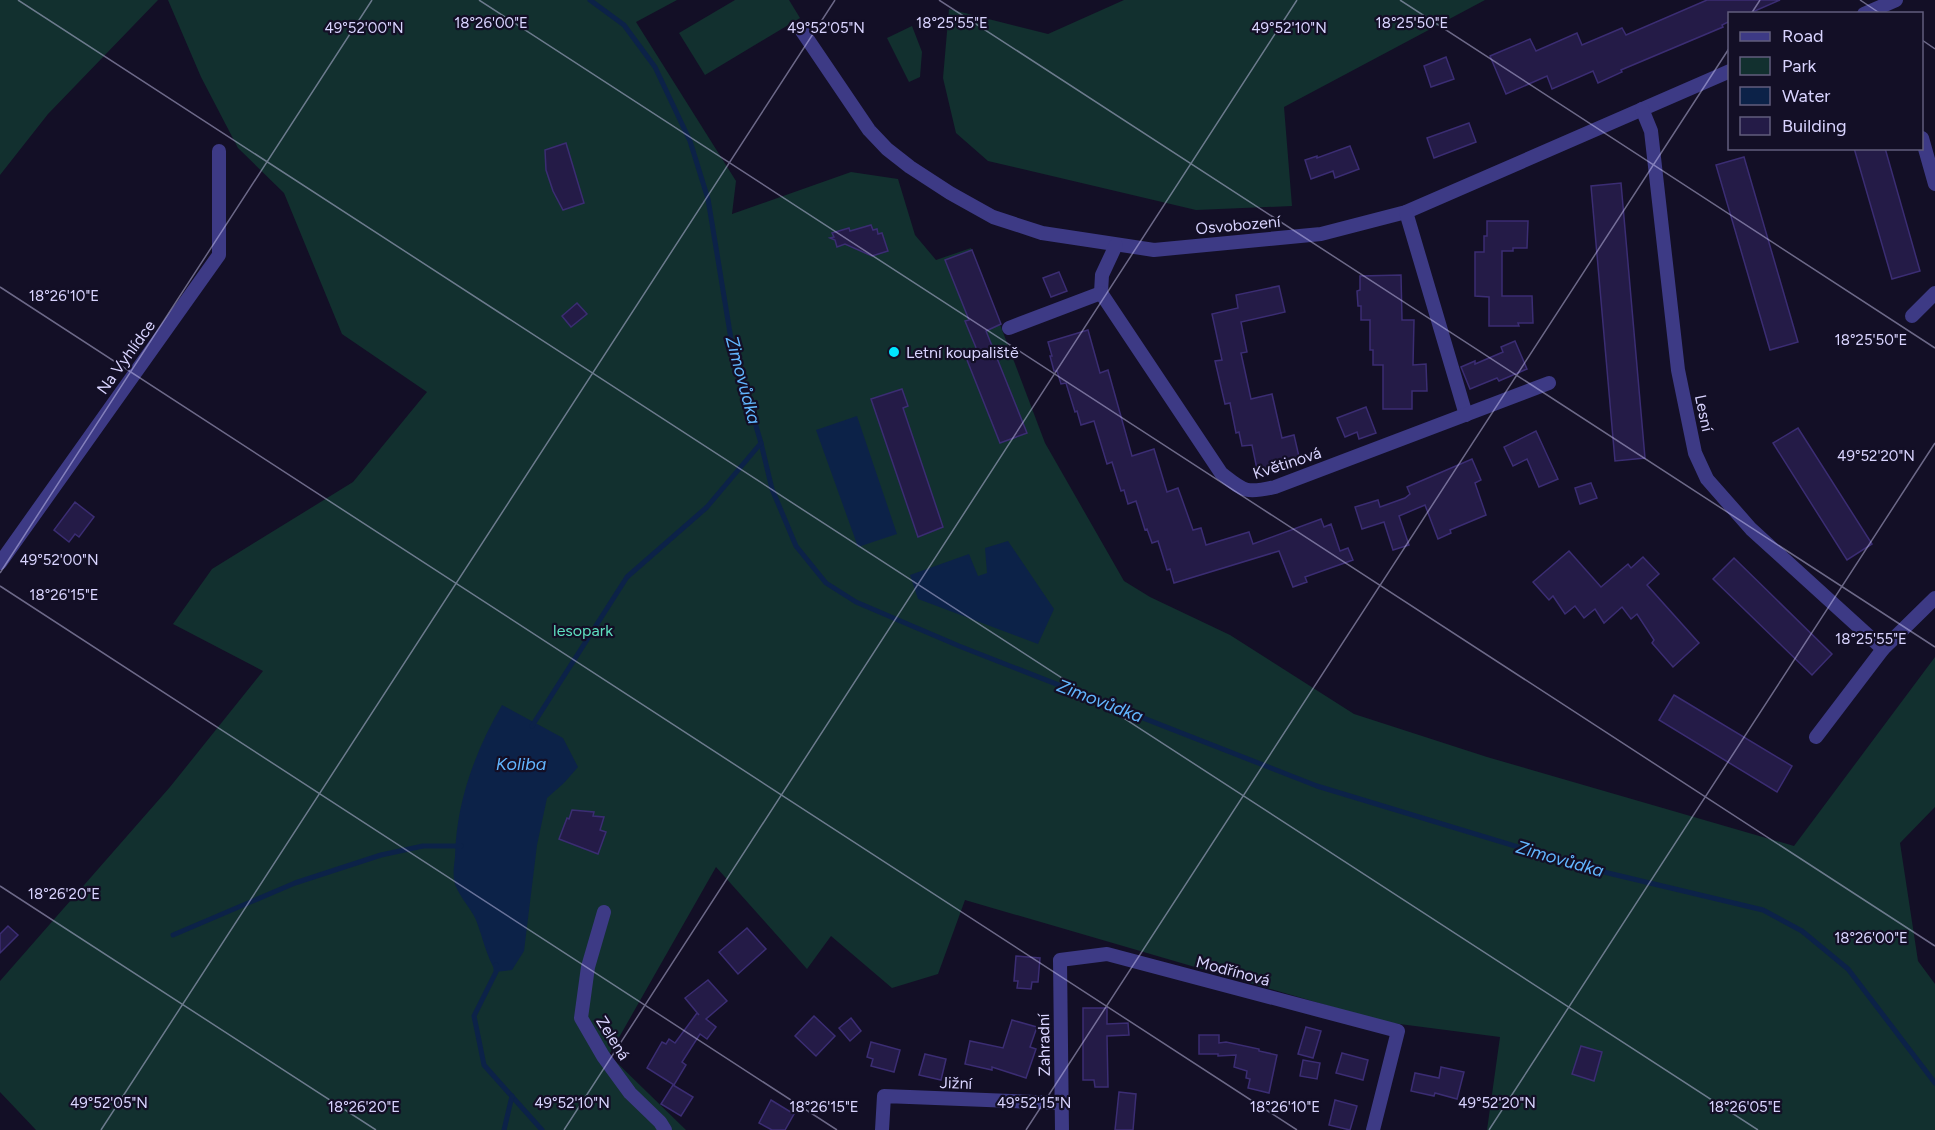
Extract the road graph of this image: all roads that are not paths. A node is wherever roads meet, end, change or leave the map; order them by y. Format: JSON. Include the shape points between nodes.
{"nodes":[{"id":1,"x":1896,"y":0,"type":"edge"},
{"id":2,"x":1883,"y":6,"type":"edge"},
{"id":3,"x":1869,"y":12,"type":"edge"},
{"id":4,"x":802,"y":31,"type":"dead end"},
{"id":5,"x":1728,"y":73,"type":"edge"},
{"id":6,"x":1642,"y":109,"type":"junction"},
{"id":7,"x":1923,"y":142,"type":"edge"},
{"id":8,"x":219,"y":151,"type":"dead end"},
{"id":9,"x":1935,"y":184,"type":"edge"},
{"id":10,"x":1406,"y":212,"type":"junction"},
{"id":11,"x":1116,"y":245,"type":"junction"},
{"id":12,"x":1101,"y":293,"type":"junction"},
{"id":13,"x":1935,"y":293,"type":"edge"},
{"id":14,"x":1912,"y":316,"type":"dead end"},
{"id":15,"x":1009,"y":328,"type":"dead end"},
{"id":16,"x":1550,"y":383,"type":"dead end"},
{"id":17,"x":1466,"y":415,"type":"junction"},
{"id":18,"x":0,"y":563,"type":"edge"},
{"id":19,"x":1935,"y":598,"type":"edge"},
{"id":20,"x":1883,"y":649,"type":"junction"},
{"id":21,"x":1816,"y":737,"type":"dead end"},
{"id":22,"x":604,"y":912,"type":"dead end"},
{"id":23,"x":1059,"y":960,"type":"joint"},
{"id":24,"x":1061,"y":1103,"type":"junction"},
{"id":25,"x":665,"y":1130,"type":"edge"},
{"id":26,"x":882,"y":1130,"type":"edge"},
{"id":27,"x":1062,"y":1130,"type":"edge"},
{"id":28,"x":1373,"y":1130,"type":"edge"}],
"edges":[{"from":1,"to":2,"type":"street"},
{"from":2,"to":3,"type":"street"},
{"from":4,"to":11,"type":"street","name":"Osvobození","via":[[869,130],[910,167],[993,217],[1042,232]]},
{"from":5,"to":6,"type":"street","name":"Osvobození"},
{"from":6,"to":10,"type":"street","name":"Osvobození"},
{"from":6,"to":20,"type":"street","name":"Lesní","via":[[1651,131],[1678,370],[1695,453],[1707,479],[1750,529]]},
{"from":7,"to":9,"type":"street"},
{"from":8,"to":18,"type":"street","name":"Na Vyhlídce","via":[[219,255]]},
{"from":10,"to":11,"type":"street","name":"Osvobození","via":[[1321,234],[1154,250]]},
{"from":10,"to":17,"type":"street"},
{"from":11,"to":12,"type":"street","via":[[1102,275]]},
{"from":12,"to":15,"type":"street"},
{"from":12,"to":17,"type":"street","name":"Květinová","via":[[1221,473],[1239,488],[1254,492],[1275,487]]},
{"from":13,"to":14,"type":"street"},
{"from":16,"to":17,"type":"street","name":"Květinová"},
{"from":19,"to":20,"type":"street"},
{"from":20,"to":21,"type":"street"},
{"from":22,"to":25,"type":"street","name":"Zelená","via":[[588,967],[581,1018],[630,1093]]},
{"from":23,"to":24,"type":"street","name":"Zahradní"},
{"from":23,"to":28,"type":"street","name":"Modřínová","via":[[1107,954],[1398,1031]]},
{"from":24,"to":26,"type":"street","name":"Jižní","via":[[884,1096]]},
{"from":24,"to":27,"type":"street","name":"Zahradní"}]}
